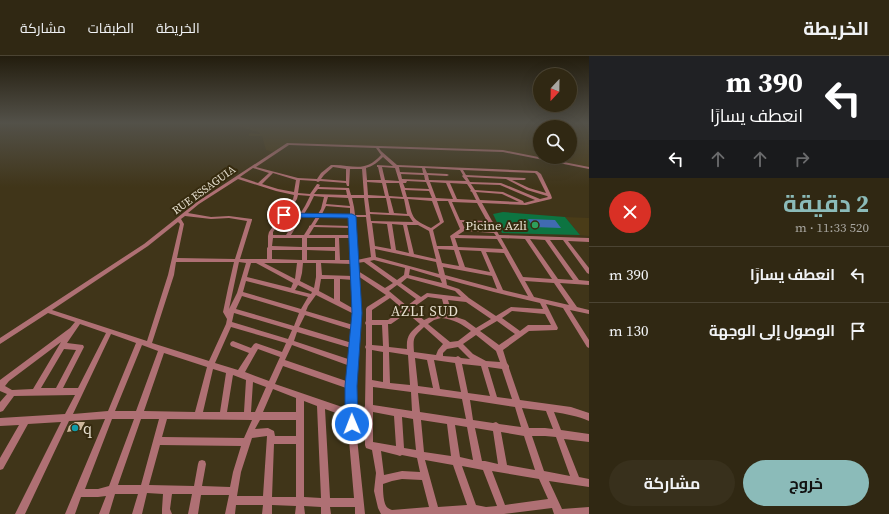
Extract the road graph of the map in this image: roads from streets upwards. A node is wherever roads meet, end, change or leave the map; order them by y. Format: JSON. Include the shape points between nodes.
{"nodes":[{"id":1,"x":288,"y":144,"type":"edge"},
{"id":2,"x":300,"y":144,"type":"edge"},
{"id":3,"x":377,"y":147,"type":"junction"},
{"id":4,"x":383,"y":156,"type":"junction"},
{"id":5,"x":366,"y":166,"type":"junction"},
{"id":6,"x":380,"y":166,"type":"junction"},
{"id":7,"x":252,"y":167,"type":"junction"},
{"id":8,"x":397,"y":167,"type":"junction"},
{"id":9,"x":423,"y":167,"type":"junction"},
{"id":10,"x":444,"y":168,"type":"junction"},
{"id":11,"x":589,"y":168,"type":"edge"},
{"id":12,"x":348,"y":169,"type":"junction"},
{"id":13,"x":461,"y":169,"type":"junction"},
{"id":14,"x":520,"y":171,"type":"junction"},
{"id":15,"x":271,"y":173,"type":"junction"},
{"id":16,"x":399,"y":173,"type":"junction"},
{"id":17,"x":425,"y":174,"type":"junction"},
{"id":18,"x":447,"y":175,"type":"junction"},
{"id":19,"x":464,"y":176,"type":"junction"},
{"id":20,"x":237,"y":177,"type":"junction"},
{"id":21,"x":495,"y":177,"type":"junction"},
{"id":22,"x":504,"y":178,"type":"junction"},
{"id":23,"x":298,"y":179,"type":"junction"},
{"id":24,"x":524,"y":179,"type":"junction"},
{"id":25,"x":319,"y":181,"type":"junction"},
{"id":26,"x":366,"y":181,"type":"junction"},
{"id":27,"x":402,"y":181,"type":"junction"},
{"id":28,"x":348,"y":182,"type":"junction"},
{"id":29,"x":383,"y":182,"type":"junction"},
{"id":30,"x":427,"y":182,"type":"junction"},
{"id":31,"x":449,"y":182,"type":"junction"},
{"id":32,"x":468,"y":182,"type":"junction"},
{"id":33,"x":259,"y":184,"type":"junction"},
{"id":34,"x":501,"y":184,"type":"junction"},
{"id":35,"x":317,"y":188,"type":"junction"},
{"id":36,"x":348,"y":189,"type":"junction"},
{"id":37,"x":403,"y":189,"type":"junction"},
{"id":38,"x":528,"y":189,"type":"junction"},
{"id":39,"x":430,"y":190,"type":"junction"},
{"id":40,"x":472,"y":191,"type":"junction"},
{"id":41,"x":297,"y":194,"type":"junction"},
{"id":42,"x":312,"y":195,"type":"junction"},
{"id":43,"x":549,"y":195,"type":"junction"},
{"id":44,"x":326,"y":196,"type":"junction"},
{"id":45,"x":350,"y":197,"type":"junction"},
{"id":46,"x":366,"y":197,"type":"junction"},
{"id":47,"x":387,"y":197,"type":"junction"},
{"id":48,"x":406,"y":198,"type":"junction"},
{"id":49,"x":433,"y":200,"type":"junction"},
{"id":50,"x":449,"y":200,"type":"junction"},
{"id":51,"x":456,"y":201,"type":"junction"},
{"id":52,"x":540,"y":201,"type":"junction"},
{"id":53,"x":478,"y":202,"type":"junction"},
{"id":54,"x":526,"y":204,"type":"junction"},
{"id":55,"x":324,"y":205,"type":"junction"},
{"id":56,"x":352,"y":207,"type":"junction"},
{"id":57,"x":184,"y":214,"type":"junction"},
{"id":58,"x":368,"y":214,"type":"junction"},
{"id":59,"x":392,"y":214,"type":"junction"},
{"id":60,"x":284,"y":215,"type":"junction"},
{"id":61,"x":410,"y":215,"type":"junction"},
{"id":62,"x":301,"y":216,"type":"junction"},
{"id":63,"x":319,"y":216,"type":"junction"},
{"id":64,"x":352,"y":216,"type":"junction"},
{"id":65,"x":178,"y":220,"type":"junction"},
{"id":66,"x":459,"y":221,"type":"junction"},
{"id":67,"x":370,"y":222,"type":"junction"},
{"id":68,"x":491,"y":222,"type":"junction"},
{"id":69,"x":389,"y":223,"type":"junction"},
{"id":70,"x":405,"y":224,"type":"junction"},
{"id":71,"x":418,"y":224,"type":"junction"},
{"id":72,"x":311,"y":226,"type":"junction"},
{"id":73,"x":353,"y":227,"type":"junction"},
{"id":74,"x":431,"y":230,"type":"junction"},
{"id":75,"x":463,"y":230,"type":"junction"},
{"id":76,"x":270,"y":236,"type":"junction"},
{"id":77,"x":288,"y":236,"type":"junction"},
{"id":78,"x":306,"y":236,"type":"junction"},
{"id":79,"x":452,"y":236,"type":"junction"},
{"id":80,"x":498,"y":236,"type":"junction"},
{"id":81,"x":337,"y":237,"type":"junction"},
{"id":82,"x":353,"y":237,"type":"junction"},
{"id":83,"x":526,"y":237,"type":"junction"},
{"id":84,"x":546,"y":238,"type":"junction"},
{"id":85,"x":564,"y":239,"type":"junction"},
{"id":86,"x":589,"y":240,"type":"edge"},
{"id":87,"x":373,"y":247,"type":"junction"},
{"id":88,"x":435,"y":247,"type":"junction"},
{"id":89,"x":269,"y":248,"type":"junction"},
{"id":90,"x":304,"y":248,"type":"junction"},
{"id":91,"x":337,"y":248,"type":"junction"},
{"id":92,"x":455,"y":248,"type":"junction"},
{"id":93,"x":483,"y":250,"type":"junction"},
{"id":94,"x":394,"y":251,"type":"junction"},
{"id":95,"x":505,"y":251,"type":"junction"},
{"id":96,"x":412,"y":255,"type":"junction"},
{"id":97,"x":374,"y":258,"type":"junction"},
{"id":98,"x":175,"y":260,"type":"junction"},
{"id":99,"x":365,"y":260,"type":"junction"},
{"id":100,"x":238,"y":261,"type":"junction"},
{"id":101,"x":249,"y":261,"type":"junction"},
{"id":102,"x":256,"y":261,"type":"junction"},
{"id":103,"x":269,"y":261,"type":"junction"},
{"id":104,"x":302,"y":261,"type":"junction"},
{"id":105,"x":318,"y":261,"type":"junction"},
{"id":106,"x":338,"y":262,"type":"junction"},
{"id":107,"x":355,"y":262,"type":"junction"},
{"id":108,"x":439,"y":263,"type":"junction"},
{"id":109,"x":408,"y":267,"type":"junction"},
{"id":110,"x":463,"y":269,"type":"junction"},
{"id":111,"x":589,"y":272,"type":"edge"},
{"id":112,"x":356,"y":275,"type":"junction"},
{"id":113,"x":494,"y":275,"type":"junction"},
{"id":114,"x":406,"y":276,"type":"junction"},
{"id":115,"x":443,"y":276,"type":"junction"},
{"id":116,"x":319,"y":277,"type":"junction"},
{"id":117,"x":338,"y":277,"type":"junction"},
{"id":118,"x":244,"y":278,"type":"junction"},
{"id":119,"x":521,"y":279,"type":"junction"},
{"id":120,"x":556,"y":280,"type":"junction"},
{"id":121,"x":298,"y":282,"type":"junction"},
{"id":122,"x":397,"y":282,"type":"junction"},
{"id":123,"x":577,"y":282,"type":"junction"},
{"id":124,"x":589,"y":282,"type":"edge"},
{"id":125,"x":445,"y":286,"type":"junction"},
{"id":126,"x":292,"y":291,"type":"junction"},
{"id":127,"x":316,"y":291,"type":"junction"},
{"id":128,"x":385,"y":291,"type":"junction"},
{"id":129,"x":501,"y":292,"type":"junction"},
{"id":130,"x":240,"y":293,"type":"junction"},
{"id":131,"x":390,"y":295,"type":"junction"},
{"id":132,"x":311,"y":296,"type":"junction"},
{"id":133,"x":445,"y":298,"type":"junction"},
{"id":134,"x":420,"y":299,"type":"junction"},
{"id":135,"x":467,"y":300,"type":"junction"},
{"id":136,"x":533,"y":300,"type":"junction"},
{"id":137,"x":336,"y":301,"type":"junction"},
{"id":138,"x":542,"y":302,"type":"junction"},
{"id":139,"x":565,"y":307,"type":"junction"},
{"id":140,"x":406,"y":309,"type":"junction"},
{"id":141,"x":575,"y":309,"type":"junction"},
{"id":142,"x":47,"y":310,"type":"junction"},
{"id":143,"x":232,"y":310,"type":"junction"},
{"id":144,"x":304,"y":312,"type":"junction"},
{"id":145,"x":547,"y":312,"type":"junction"},
{"id":146,"x":589,"y":312,"type":"edge"},
{"id":147,"x":357,"y":313,"type":"junction"},
{"id":148,"x":450,"y":317,"type":"junction"},
{"id":149,"x":496,"y":318,"type":"junction"},
{"id":150,"x":79,"y":321,"type":"junction"},
{"id":151,"x":230,"y":321,"type":"junction"},
{"id":152,"x":368,"y":323,"type":"junction"},
{"id":153,"x":385,"y":323,"type":"junction"},
{"id":154,"x":426,"y":324,"type":"junction"},
{"id":155,"x":356,"y":328,"type":"junction"},
{"id":156,"x":296,"y":329,"type":"junction"},
{"id":157,"x":72,"y":330,"type":"junction"},
{"id":158,"x":476,"y":331,"type":"junction"},
{"id":159,"x":109,"y":332,"type":"junction"},
{"id":160,"x":520,"y":334,"type":"junction"},
{"id":161,"x":0,"y":341,"type":"edge"},
{"id":162,"x":140,"y":341,"type":"junction"},
{"id":163,"x":290,"y":342,"type":"junction"},
{"id":164,"x":149,"y":344,"type":"junction"},
{"id":165,"x":233,"y":344,"type":"dead end"},
{"id":166,"x":448,"y":344,"type":"junction"},
{"id":167,"x":459,"y":344,"type":"junction"},
{"id":168,"x":589,"y":345,"type":"edge"},
{"id":169,"x":63,"y":346,"type":"junction"},
{"id":170,"x":354,"y":346,"type":"junction"},
{"id":171,"x":368,"y":347,"type":"junction"},
{"id":172,"x":162,"y":349,"type":"junction"},
{"id":173,"x":385,"y":349,"type":"junction"},
{"id":174,"x":499,"y":349,"type":"junction"},
{"id":175,"x":252,"y":351,"type":"junction"},
{"id":176,"x":411,"y":354,"type":"junction"},
{"id":177,"x":284,"y":355,"type":"junction"},
{"id":178,"x":430,"y":357,"type":"junction"},
{"id":179,"x":439,"y":358,"type":"junction"},
{"id":180,"x":458,"y":360,"type":"junction"},
{"id":181,"x":281,"y":362,"type":"junction"},
{"id":182,"x":483,"y":362,"type":"junction"},
{"id":183,"x":353,"y":364,"type":"junction"},
{"id":184,"x":211,"y":365,"type":"junction"},
{"id":185,"x":506,"y":366,"type":"junction"},
{"id":186,"x":230,"y":371,"type":"junction"},
{"id":187,"x":240,"y":374,"type":"junction"},
{"id":188,"x":250,"y":378,"type":"junction"},
{"id":189,"x":369,"y":383,"type":"junction"},
{"id":190,"x":271,"y":386,"type":"junction"},
{"id":191,"x":351,"y":386,"type":"junction"},
{"id":192,"x":386,"y":386,"type":"junction"},
{"id":193,"x":414,"y":390,"type":"junction"},
{"id":194,"x":58,"y":391,"type":"junction"},
{"id":195,"x":80,"y":391,"type":"junction"},
{"id":196,"x":35,"y":392,"type":"junction"},
{"id":197,"x":12,"y":393,"type":"junction"},
{"id":198,"x":437,"y":393,"type":"junction"},
{"id":199,"x":300,"y":396,"type":"junction"},
{"id":200,"x":465,"y":397,"type":"junction"},
{"id":201,"x":495,"y":401,"type":"junction"},
{"id":202,"x":321,"y":404,"type":"junction"},
{"id":203,"x":518,"y":404,"type":"junction"},
{"id":204,"x":0,"y":408,"type":"edge"},
{"id":205,"x":368,"y":408,"type":"junction"},
{"id":206,"x":550,"y":408,"type":"junction"},
{"id":207,"x":398,"y":412,"type":"junction"},
{"id":208,"x":351,"y":414,"type":"junction"},
{"id":209,"x":111,"y":415,"type":"junction"},
{"id":210,"x":198,"y":415,"type":"junction"},
{"id":211,"x":138,"y":416,"type":"junction"},
{"id":212,"x":164,"y":416,"type":"junction"},
{"id":213,"x":223,"y":416,"type":"junction"},
{"id":214,"x":247,"y":416,"type":"junction"},
{"id":215,"x":257,"y":416,"type":"junction"},
{"id":216,"x":300,"y":416,"type":"junction"},
{"id":217,"x":417,"y":416,"type":"junction"},
{"id":218,"x":68,"y":417,"type":"junction"},
{"id":219,"x":589,"y":417,"type":"edge"},
{"id":220,"x":26,"y":420,"type":"junction"},
{"id":221,"x":368,"y":420,"type":"junction"},
{"id":222,"x":450,"y":420,"type":"junction"},
{"id":223,"x":0,"y":422,"type":"edge"},
{"id":224,"x":471,"y":422,"type":"junction"},
{"id":225,"x":496,"y":426,"type":"junction"},
{"id":226,"x":526,"y":432,"type":"junction"},
{"id":227,"x":250,"y":434,"type":"junction"},
{"id":228,"x":560,"y":434,"type":"junction"},
{"id":229,"x":589,"y":439,"type":"edge"},
{"id":230,"x":272,"y":440,"type":"junction"},
{"id":231,"x":300,"y":440,"type":"junction"},
{"id":232,"x":157,"y":441,"type":"junction"},
{"id":233,"x":246,"y":442,"type":"junction"},
{"id":234,"x":376,"y":448,"type":"junction"},
{"id":235,"x":400,"y":452,"type":"junction"},
{"id":236,"x":420,"y":455,"type":"junction"},
{"id":237,"x":456,"y":460,"type":"junction"},
{"id":238,"x":202,"y":464,"type":"dead end"},
{"id":239,"x":482,"y":465,"type":"junction"},
{"id":240,"x":0,"y":466,"type":"edge"},
{"id":241,"x":504,"y":468,"type":"junction"},
{"id":242,"x":541,"y":474,"type":"junction"},
{"id":243,"x":424,"y":476,"type":"junction"},
{"id":244,"x":379,"y":481,"type":"junction"},
{"id":245,"x":576,"y":481,"type":"junction"},
{"id":246,"x":589,"y":483,"type":"edge"},
{"id":247,"x":144,"y":489,"type":"junction"},
{"id":248,"x":112,"y":490,"type":"junction"},
{"id":249,"x":168,"y":490,"type":"junction"},
{"id":250,"x":197,"y":491,"type":"junction"},
{"id":251,"x":78,"y":493,"type":"junction"},
{"id":252,"x":233,"y":495,"type":"junction"},
{"id":253,"x":268,"y":500,"type":"junction"},
{"id":254,"x":301,"y":501,"type":"junction"},
{"id":255,"x":326,"y":502,"type":"junction"},
{"id":256,"x":359,"y":503,"type":"junction"},
{"id":257,"x":554,"y":503,"type":"junction"},
{"id":258,"x":473,"y":509,"type":"junction"},
{"id":259,"x":503,"y":510,"type":"junction"},
{"id":260,"x":518,"y":511,"type":"edge"},
{"id":261,"x":434,"y":512,"type":"edge"},
{"id":262,"x":589,"y":512,"type":"edge"},
{"id":263,"x":486,"y":513,"type":"edge"},
{"id":264,"x":20,"y":514,"type":"edge"},
{"id":265,"x":70,"y":514,"type":"edge"},
{"id":266,"x":104,"y":514,"type":"edge"},
{"id":267,"x":137,"y":514,"type":"edge"},
{"id":268,"x":167,"y":514,"type":"edge"},
{"id":269,"x":193,"y":514,"type":"edge"},
{"id":270,"x":230,"y":514,"type":"edge"},
{"id":271,"x":267,"y":514,"type":"edge"},
{"id":272,"x":300,"y":514,"type":"edge"},
{"id":273,"x":326,"y":514,"type":"edge"},
{"id":274,"x":360,"y":514,"type":"edge"},
{"id":275,"x":392,"y":514,"type":"edge"},
{"id":276,"x":559,"y":514,"type":"edge"}],
"edges":[{"from":1,"to":7,"type":"street","name":"RUE ESSAGUIA"},
{"from":2,"to":3,"type":"street","name":"RUE ESSAGUIA"},
{"from":3,"to":4,"type":"street"},
{"from":3,"to":11,"type":"street","name":"RUE ESSAGUIA","via":[[503,151]]},
{"from":4,"to":5,"type":"street","via":[[378,162]]},
{"from":4,"to":8,"type":"street"},
{"from":5,"to":6,"type":"street"},
{"from":5,"to":12,"type":"street"},
{"from":5,"to":26,"type":"street"},
{"from":6,"to":8,"type":"street"},
{"from":6,"to":29,"type":"street"},
{"from":7,"to":15,"type":"street"},
{"from":7,"to":20,"type":"street","name":"RUE ESSAGUIA"},
{"from":8,"to":9,"type":"street"},
{"from":8,"to":16,"type":"street"},
{"from":9,"to":10,"type":"street"},
{"from":9,"to":17,"type":"street"},
{"from":10,"to":13,"type":"street"},
{"from":10,"to":18,"type":"street"},
{"from":12,"to":25,"type":"street","via":[[332,166],[322,174]]},
{"from":12,"to":28,"type":"street"},
{"from":13,"to":14,"type":"street"},
{"from":13,"to":19,"type":"street"},
{"from":14,"to":24,"type":"street"},
{"from":14,"to":43,"type":"street","via":[[538,174]]},
{"from":15,"to":23,"type":"street"},
{"from":15,"to":33,"type":"street"},
{"from":16,"to":17,"type":"street"},
{"from":16,"to":27,"type":"street"},
{"from":17,"to":18,"type":"street"},
{"from":17,"to":30,"type":"street"},
{"from":18,"to":31,"type":"street"},
{"from":19,"to":21,"type":"street"},
{"from":19,"to":32,"type":"street"},
{"from":20,"to":33,"type":"street"},
{"from":20,"to":57,"type":"street","name":"RUE ESSAGUIA"},
{"from":21,"to":22,"type":"street"},
{"from":21,"to":34,"type":"street"},
{"from":22,"to":24,"type":"street"},
{"from":22,"to":38,"type":"street"},
{"from":23,"to":25,"type":"street"},
{"from":23,"to":41,"type":"street"},
{"from":24,"to":38,"type":"street"},
{"from":25,"to":28,"type":"street"},
{"from":25,"to":35,"type":"street"},
{"from":26,"to":29,"type":"street"},
{"from":26,"to":46,"type":"street"},
{"from":27,"to":29,"type":"street"},
{"from":27,"to":30,"type":"street"},
{"from":27,"to":37,"type":"street"},
{"from":28,"to":36,"type":"street"},
{"from":29,"to":47,"type":"street"},
{"from":30,"to":31,"type":"street"},
{"from":30,"to":39,"type":"street"},
{"from":31,"to":32,"type":"street"},
{"from":31,"to":51,"type":"street"},
{"from":32,"to":34,"type":"street"},
{"from":32,"to":40,"type":"street"},
{"from":33,"to":41,"type":"street"},
{"from":34,"to":52,"type":"street"},
{"from":35,"to":36,"type":"street"},
{"from":35,"to":42,"type":"street"},
{"from":36,"to":45,"type":"street"},
{"from":37,"to":39,"type":"street"},
{"from":37,"to":48,"type":"street"},
{"from":38,"to":43,"type":"street"},
{"from":39,"to":49,"type":"street"},
{"from":40,"to":53,"type":"street"},
{"from":40,"to":54,"type":"street","via":[[503,193]]},
{"from":41,"to":42,"type":"street"},
{"from":41,"to":60,"type":"street"},
{"from":42,"to":44,"type":"street"},
{"from":42,"to":62,"type":"street"},
{"from":43,"to":52,"type":"street","via":[[550,198]]},
{"from":44,"to":45,"type":"street"},
{"from":44,"to":55,"type":"street"},
{"from":45,"to":46,"type":"street"},
{"from":45,"to":56,"type":"street"},
{"from":46,"to":47,"type":"street"},
{"from":46,"to":58,"type":"street"},
{"from":47,"to":48,"type":"street"},
{"from":47,"to":59,"type":"street"},
{"from":48,"to":49,"type":"street"},
{"from":48,"to":61,"type":"street"},
{"from":49,"to":50,"type":"street"},
{"from":49,"to":74,"type":"street","via":[[442,222]]},
{"from":50,"to":51,"type":"street"},
{"from":50,"to":66,"type":"street"},
{"from":51,"to":53,"type":"street"},
{"from":52,"to":54,"type":"street"},
{"from":53,"to":54,"type":"street"},
{"from":53,"to":68,"type":"street"},
{"from":55,"to":56,"type":"street"},
{"from":55,"to":63,"type":"street"},
{"from":56,"to":64,"type":"street"},
{"from":57,"to":65,"type":"street","name":"RUE ESSAGUIA"},
{"from":57,"to":100,"type":"street","via":[[249,219],[239,249]]},
{"from":58,"to":59,"type":"street"},
{"from":58,"to":64,"type":"street"},
{"from":58,"to":67,"type":"street"},
{"from":59,"to":61,"type":"street"},
{"from":60,"to":62,"type":"street"},
{"from":60,"to":76,"type":"street"},
{"from":61,"to":71,"type":"street"},
{"from":62,"to":63,"type":"street"},
{"from":62,"to":77,"type":"street"},
{"from":63,"to":64,"type":"street"},
{"from":63,"to":72,"type":"street"},
{"from":64,"to":73,"type":"street"},
{"from":65,"to":98,"type":"street","via":[[182,224]]},
{"from":65,"to":142,"type":"street","name":"RUE ESSAGUIA","via":[[153,240]]},
{"from":66,"to":68,"type":"street"},
{"from":66,"to":75,"type":"street"},
{"from":67,"to":69,"type":"street"},
{"from":67,"to":87,"type":"street"},
{"from":68,"to":80,"type":"street"},
{"from":69,"to":70,"type":"street"},
{"from":69,"to":94,"type":"street"},
{"from":70,"to":71,"type":"street"},
{"from":70,"to":96,"type":"street"},
{"from":71,"to":74,"type":"street"},
{"from":72,"to":73,"type":"street"},
{"from":72,"to":78,"type":"street"},
{"from":73,"to":82,"type":"street"},
{"from":74,"to":88,"type":"street"},
{"from":75,"to":79,"type":"street"},
{"from":75,"to":80,"type":"street"},
{"from":76,"to":77,"type":"street"},
{"from":76,"to":89,"type":"street"},
{"from":77,"to":78,"type":"street"},
{"from":78,"to":81,"type":"street"},
{"from":78,"to":90,"type":"street"},
{"from":79,"to":80,"type":"street"},
{"from":79,"to":92,"type":"street"},
{"from":80,"to":83,"type":"street"},
{"from":80,"to":95,"type":"street"},
{"from":81,"to":82,"type":"street"},
{"from":81,"to":91,"type":"street"},
{"from":82,"to":107,"type":"street"},
{"from":83,"to":84,"type":"street"},
{"from":83,"to":120,"type":"street"},
{"from":84,"to":85,"type":"street"},
{"from":84,"to":123,"type":"street"},
{"from":85,"to":86,"type":"street"},
{"from":85,"to":111,"type":"street"},
{"from":87,"to":94,"type":"street"},
{"from":87,"to":97,"type":"street"},
{"from":88,"to":92,"type":"street"},
{"from":88,"to":108,"type":"street"},
{"from":89,"to":90,"type":"street"},
{"from":89,"to":103,"type":"street"},
{"from":90,"to":91,"type":"street"},
{"from":90,"to":104,"type":"street"},
{"from":91,"to":106,"type":"street"},
{"from":92,"to":93,"type":"street"},
{"from":92,"to":110,"type":"street"},
{"from":93,"to":95,"type":"street"},
{"from":93,"to":113,"type":"street"},
{"from":94,"to":96,"type":"street"},
{"from":95,"to":119,"type":"street"},
{"from":96,"to":108,"type":"street"},
{"from":97,"to":99,"type":"street"},
{"from":97,"to":109,"type":"street"},
{"from":98,"to":100,"type":"street"},
{"from":98,"to":164,"type":"street"},
{"from":99,"to":107,"type":"street"},
{"from":99,"to":122,"type":"street"},
{"from":100,"to":101,"type":"street"},
{"from":100,"to":151,"type":"street","via":[[229,289],[226,312]]},
{"from":101,"to":102,"type":"street"},
{"from":101,"to":118,"type":"street"},
{"from":102,"to":103,"type":"street"},
{"from":102,"to":121,"type":"street"},
{"from":103,"to":104,"type":"street"},
{"from":104,"to":105,"type":"street"},
{"from":104,"to":121,"type":"street"},
{"from":105,"to":106,"type":"street"},
{"from":105,"to":116,"type":"street"},
{"from":106,"to":107,"type":"street"},
{"from":107,"to":112,"type":"street"},
{"from":108,"to":110,"type":"street"},
{"from":108,"to":115,"type":"street"},
{"from":109,"to":114,"type":"street"},
{"from":109,"to":115,"type":"street"},
{"from":110,"to":113,"type":"street"},
{"from":112,"to":117,"type":"street"},
{"from":112,"to":128,"type":"street"},
{"from":112,"to":147,"type":"street"},
{"from":113,"to":129,"type":"street"},
{"from":114,"to":122,"type":"street"},
{"from":114,"to":125,"type":"street"},
{"from":115,"to":125,"type":"street"},
{"from":115,"to":129,"type":"street"},
{"from":116,"to":117,"type":"street"},
{"from":116,"to":127,"type":"street"},
{"from":117,"to":137,"type":"street"},
{"from":118,"to":126,"type":"street"},
{"from":118,"to":130,"type":"street"},
{"from":119,"to":120,"type":"street"},
{"from":119,"to":136,"type":"street"},
{"from":120,"to":123,"type":"street"},
{"from":120,"to":141,"type":"street"},
{"from":121,"to":126,"type":"street"},
{"from":121,"to":127,"type":"street"},
{"from":122,"to":128,"type":"street"},
{"from":122,"to":134,"type":"street"},
{"from":123,"to":124,"type":"street"},
{"from":125,"to":135,"type":"street","via":[[457,290]]},
{"from":126,"to":132,"type":"street"},
{"from":127,"to":132,"type":"street"},
{"from":127,"to":137,"type":"street"},
{"from":128,"to":131,"type":"street"},
{"from":129,"to":136,"type":"street"},
{"from":130,"to":143,"type":"street"},
{"from":130,"to":144,"type":"street"},
{"from":131,"to":140,"type":"street"},
{"from":131,"to":152,"type":"street","via":[[370,308]]},
{"from":132,"to":144,"type":"street"},
{"from":133,"to":134,"type":"street","via":[[426,295]]},
{"from":133,"to":135,"type":"street"},
{"from":133,"to":148,"type":"street"},
{"from":134,"to":140,"type":"street"},
{"from":135,"to":149,"type":"street"},
{"from":136,"to":138,"type":"street"},
{"from":137,"to":147,"type":"street"},
{"from":138,"to":139,"type":"street"},
{"from":138,"to":145,"type":"street"},
{"from":139,"to":141,"type":"street"},
{"from":139,"to":168,"type":"street"},
{"from":140,"to":153,"type":"street"},
{"from":140,"to":154,"type":"street"},
{"from":141,"to":146,"type":"street"},
{"from":142,"to":150,"type":"street"},
{"from":142,"to":161,"type":"street","name":"RUE ESSAGUIA"},
{"from":143,"to":151,"type":"street"},
{"from":143,"to":156,"type":"street"},
{"from":144,"to":155,"type":"street"},
{"from":144,"to":156,"type":"street"},
{"from":145,"to":149,"type":"street","via":[[512,309]]},
{"from":145,"to":160,"type":"street","via":[[555,325],[554,329],[528,328]]},
{"from":147,"to":155,"type":"street"},
{"from":148,"to":154,"type":"street","via":[[435,317]]},
{"from":148,"to":158,"type":"street"},
{"from":149,"to":158,"type":"street"},
{"from":149,"to":160,"type":"street"},
{"from":150,"to":157,"type":"street"},
{"from":150,"to":159,"type":"street"},
{"from":151,"to":163,"type":"street"},
{"from":151,"to":184,"type":"street"},
{"from":152,"to":153,"type":"street"},
{"from":152,"to":171,"type":"street"},
{"from":153,"to":173,"type":"street"},
{"from":154,"to":166,"type":"street"},
{"from":154,"to":176,"type":"street","via":[[412,334]]},
{"from":155,"to":170,"type":"street"},
{"from":156,"to":163,"type":"street"},
{"from":156,"to":170,"type":"street"},
{"from":157,"to":169,"type":"street"},
{"from":157,"to":197,"type":"street","via":[[1,384],[1,388]]},
{"from":158,"to":167,"type":"street"},
{"from":158,"to":174,"type":"street"},
{"from":159,"to":162,"type":"street"},
{"from":159,"to":195,"type":"street"},
{"from":160,"to":174,"type":"street"},
{"from":162,"to":164,"type":"street"},
{"from":162,"to":209,"type":"street"},
{"from":163,"to":177,"type":"street"},
{"from":163,"to":183,"type":"street"},
{"from":164,"to":172,"type":"street"},
{"from":165,"to":175,"type":"street"},
{"from":166,"to":167,"type":"street"},
{"from":166,"to":179,"type":"street","via":[[442,348]]},
{"from":167,"to":182,"type":"street","via":[[471,356]]},
{"from":169,"to":194,"type":"street","via":[[81,347]]},
{"from":169,"to":196,"type":"street"},
{"from":170,"to":183,"type":"street"},
{"from":171,"to":173,"type":"street"},
{"from":171,"to":189,"type":"street"},
{"from":172,"to":184,"type":"street"},
{"from":172,"to":211,"type":"street"},
{"from":173,"to":176,"type":"street"},
{"from":173,"to":192,"type":"street"},
{"from":174,"to":185,"type":"street"},
{"from":175,"to":177,"type":"street","via":[[257,345]]},
{"from":175,"to":187,"type":"street"},
{"from":176,"to":178,"type":"street"},
{"from":176,"to":193,"type":"street"},
{"from":177,"to":181,"type":"street"},
{"from":178,"to":179,"type":"street"},
{"from":178,"to":198,"type":"street"},
{"from":179,"to":180,"type":"street"},
{"from":180,"to":182,"type":"street"},
{"from":180,"to":200,"type":"street"},
{"from":181,"to":190,"type":"street"},
{"from":181,"to":191,"type":"street"},
{"from":182,"to":185,"type":"street"},
{"from":182,"to":201,"type":"street"},
{"from":183,"to":191,"type":"street"},
{"from":184,"to":186,"type":"street"},
{"from":184,"to":210,"type":"street"},
{"from":185,"to":203,"type":"street"},
{"from":186,"to":187,"type":"street"},
{"from":186,"to":213,"type":"street"},
{"from":187,"to":188,"type":"street"},
{"from":188,"to":190,"type":"street"},
{"from":188,"to":214,"type":"street"},
{"from":189,"to":192,"type":"street"},
{"from":189,"to":205,"type":"street"},
{"from":190,"to":199,"type":"street"},
{"from":190,"to":215,"type":"street"},
{"from":191,"to":208,"type":"street"},
{"from":192,"to":193,"type":"street"},
{"from":193,"to":198,"type":"street"},
{"from":193,"to":217,"type":"street"},
{"from":194,"to":195,"type":"street"},
{"from":194,"to":196,"type":"street"},
{"from":195,"to":218,"type":"street"},
{"from":196,"to":197,"type":"street"},
{"from":197,"to":204,"type":"street"},
{"from":198,"to":200,"type":"street"},
{"from":199,"to":202,"type":"street"},
{"from":199,"to":216,"type":"street"},
{"from":200,"to":201,"type":"street"},
{"from":200,"to":224,"type":"street"},
{"from":201,"to":203,"type":"street"},
{"from":202,"to":208,"type":"street"},
{"from":202,"to":255,"type":"street"},
{"from":203,"to":206,"type":"street"},
{"from":203,"to":226,"type":"street"},
{"from":205,"to":207,"type":"street"},
{"from":205,"to":221,"type":"street"},
{"from":206,"to":219,"type":"street","via":[[579,412]]},
{"from":206,"to":228,"type":"street"},
{"from":207,"to":217,"type":"street"},
{"from":207,"to":235,"type":"street"},
{"from":208,"to":221,"type":"street"},
{"from":208,"to":256,"type":"street"},
{"from":209,"to":211,"type":"street"},
{"from":209,"to":218,"type":"street"},
{"from":209,"to":251,"type":"street"},
{"from":210,"to":212,"type":"street"},
{"from":210,"to":213,"type":"street"},
{"from":211,"to":212,"type":"street"},
{"from":211,"to":248,"type":"street"},
{"from":212,"to":232,"type":"street"},
{"from":213,"to":214,"type":"street"},
{"from":214,"to":215,"type":"street"},
{"from":215,"to":216,"type":"street"},
{"from":215,"to":227,"type":"street"},
{"from":216,"to":231,"type":"street"},
{"from":217,"to":222,"type":"street"},
{"from":217,"to":236,"type":"street"},
{"from":218,"to":220,"type":"street"},
{"from":218,"to":264,"type":"street"},
{"from":220,"to":223,"type":"street"},
{"from":220,"to":240,"type":"street"},
{"from":221,"to":234,"type":"street","via":[[368,443]]},
{"from":222,"to":224,"type":"street"},
{"from":222,"to":237,"type":"street"},
{"from":224,"to":225,"type":"street"},
{"from":224,"to":239,"type":"street"},
{"from":225,"to":226,"type":"street"},
{"from":225,"to":241,"type":"street"},
{"from":226,"to":228,"type":"street"},
{"from":226,"to":242,"type":"street"},
{"from":227,"to":230,"type":"street","via":[[270,433]]},
{"from":227,"to":233,"type":"street"},
{"from":228,"to":229,"type":"street"},
{"from":228,"to":245,"type":"street"},
{"from":230,"to":231,"type":"street"},
{"from":230,"to":253,"type":"street"},
{"from":231,"to":254,"type":"street"},
{"from":232,"to":233,"type":"street"},
{"from":232,"to":247,"type":"street"},
{"from":233,"to":252,"type":"street"},
{"from":234,"to":235,"type":"street"},
{"from":234,"to":244,"type":"street"},
{"from":235,"to":236,"type":"street"},
{"from":236,"to":237,"type":"street"},
{"from":236,"to":243,"type":"street"},
{"from":237,"to":239,"type":"street"},
{"from":237,"to":258,"type":"street"},
{"from":238,"to":250,"type":"street"},
{"from":239,"to":241,"type":"street"},
{"from":239,"to":259,"type":"street"},
{"from":241,"to":242,"type":"street"},
{"from":242,"to":245,"type":"street"},
{"from":242,"to":257,"type":"street"},
{"from":243,"to":244,"type":"street","via":[[400,474]]},
{"from":243,"to":261,"type":"street"},
{"from":244,"to":275,"type":"street","via":[[378,491],[382,508]]},
{"from":245,"to":246,"type":"street"},
{"from":247,"to":248,"type":"street"},
{"from":247,"to":249,"type":"street"},
{"from":247,"to":267,"type":"street"},
{"from":248,"to":251,"type":"street"},
{"from":248,"to":266,"type":"street"},
{"from":249,"to":250,"type":"street"},
{"from":249,"to":268,"type":"street"},
{"from":250,"to":252,"type":"street"},
{"from":250,"to":269,"type":"street"},
{"from":251,"to":265,"type":"street"},
{"from":252,"to":253,"type":"street"},
{"from":252,"to":270,"type":"street"},
{"from":253,"to":254,"type":"street"},
{"from":253,"to":271,"type":"street"},
{"from":254,"to":255,"type":"street"},
{"from":254,"to":272,"type":"street"},
{"from":255,"to":256,"type":"street"},
{"from":255,"to":273,"type":"street"},
{"from":256,"to":274,"type":"street"},
{"from":257,"to":260,"type":"street"},
{"from":257,"to":276,"type":"street"},
{"from":258,"to":261,"type":"street"},
{"from":258,"to":263,"type":"street"},
{"from":259,"to":260,"type":"street"},
{"from":259,"to":263,"type":"street"},
{"from":261,"to":275,"type":"street"},
{"from":262,"to":276,"type":"street"}]}
